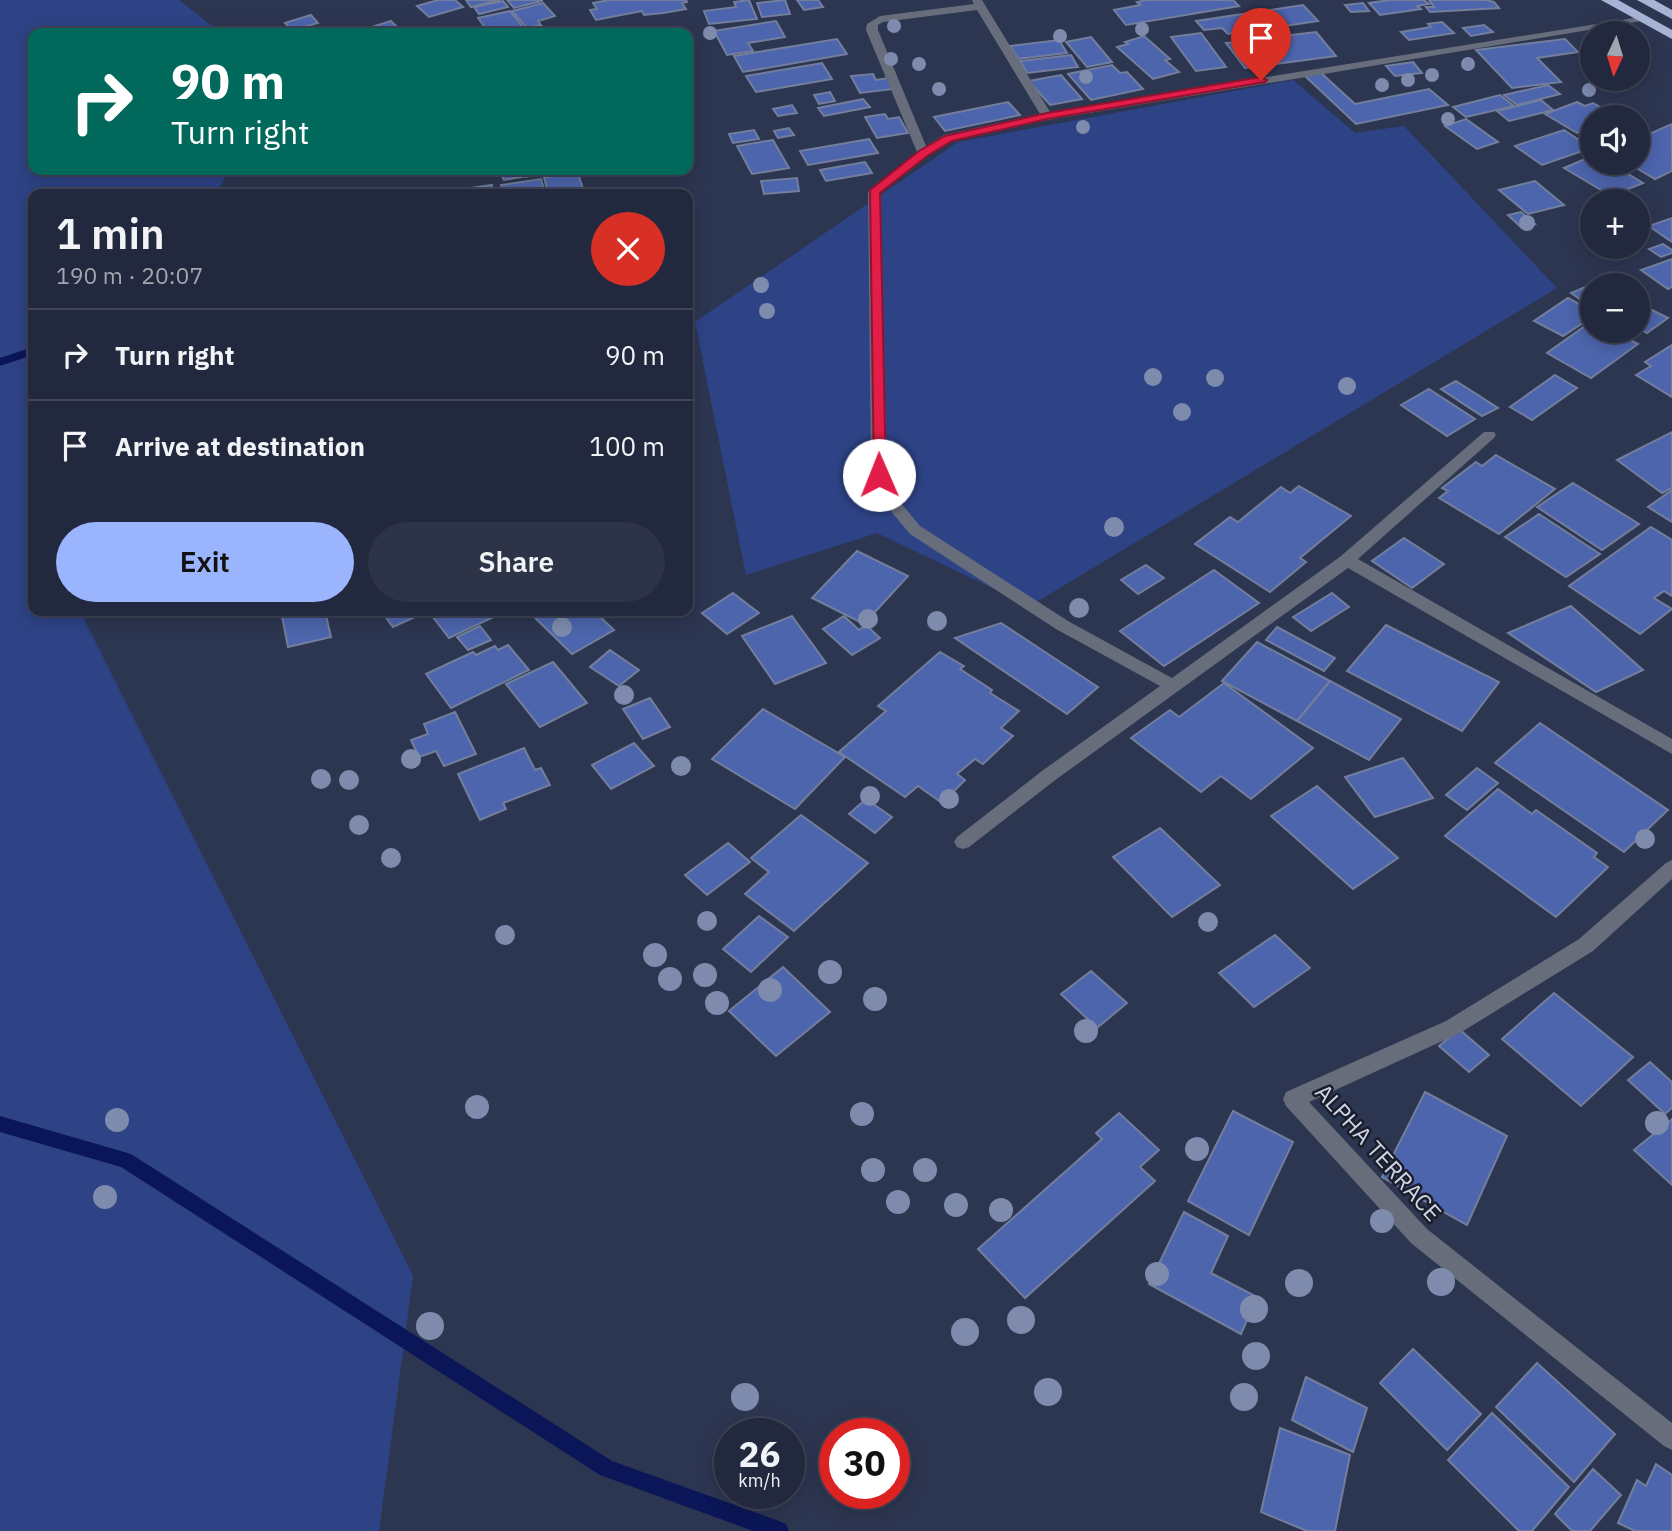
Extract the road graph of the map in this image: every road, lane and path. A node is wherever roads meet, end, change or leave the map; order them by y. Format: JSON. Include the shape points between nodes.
{"nodes":[{"id":1,"x":1608,"y":0,"type":"edge"},
{"id":2,"x":1644,"y":0,"type":"edge"},
{"id":3,"x":979,"y":3,"type":"edge"},
{"id":4,"x":1672,"y":15,"type":"edge"},
{"id":5,"x":1642,"y":18,"type":"junction"},
{"id":6,"x":1672,"y":35,"type":"edge"},
{"id":7,"x":1047,"y":116,"type":"junction"},
{"id":8,"x":923,"y":153,"type":"junction"},
{"id":9,"x":1489,"y":435,"type":"dead end"},
{"id":10,"x":1347,"y":560,"type":"junction"},
{"id":11,"x":1173,"y":686,"type":"junction"},
{"id":12,"x":1672,"y":747,"type":"edge"},
{"id":13,"x":963,"y":842,"type":"dead end"},
{"id":14,"x":1672,"y":868,"type":"edge"},
{"id":15,"x":1672,"y":1438,"type":"edge"}],
"edges":[{"from":1,"to":5,"type":"highway"},
{"from":2,"to":4,"type":"highway"},
{"from":3,"to":7,"type":"street"},
{"from":3,"to":8,"type":"street","via":[[880,19],[873,24]]},
{"from":5,"to":6,"type":"highway"},
{"from":5,"to":7,"type":"street"},
{"from":7,"to":8,"type":"street","via":[[948,138]]},
{"from":8,"to":11,"type":"street","via":[[874,192],[879,475],[889,499],[915,530],[1062,625]]},
{"from":9,"to":10,"type":"street"},
{"from":10,"to":11,"type":"street"},
{"from":10,"to":12,"type":"street"},
{"from":11,"to":13,"type":"street"},
{"from":14,"to":15,"type":"street","name":"ALPHA TERRACE","via":[[1586,945],[1475,1014],[1293,1099],[1419,1236]]}]}
